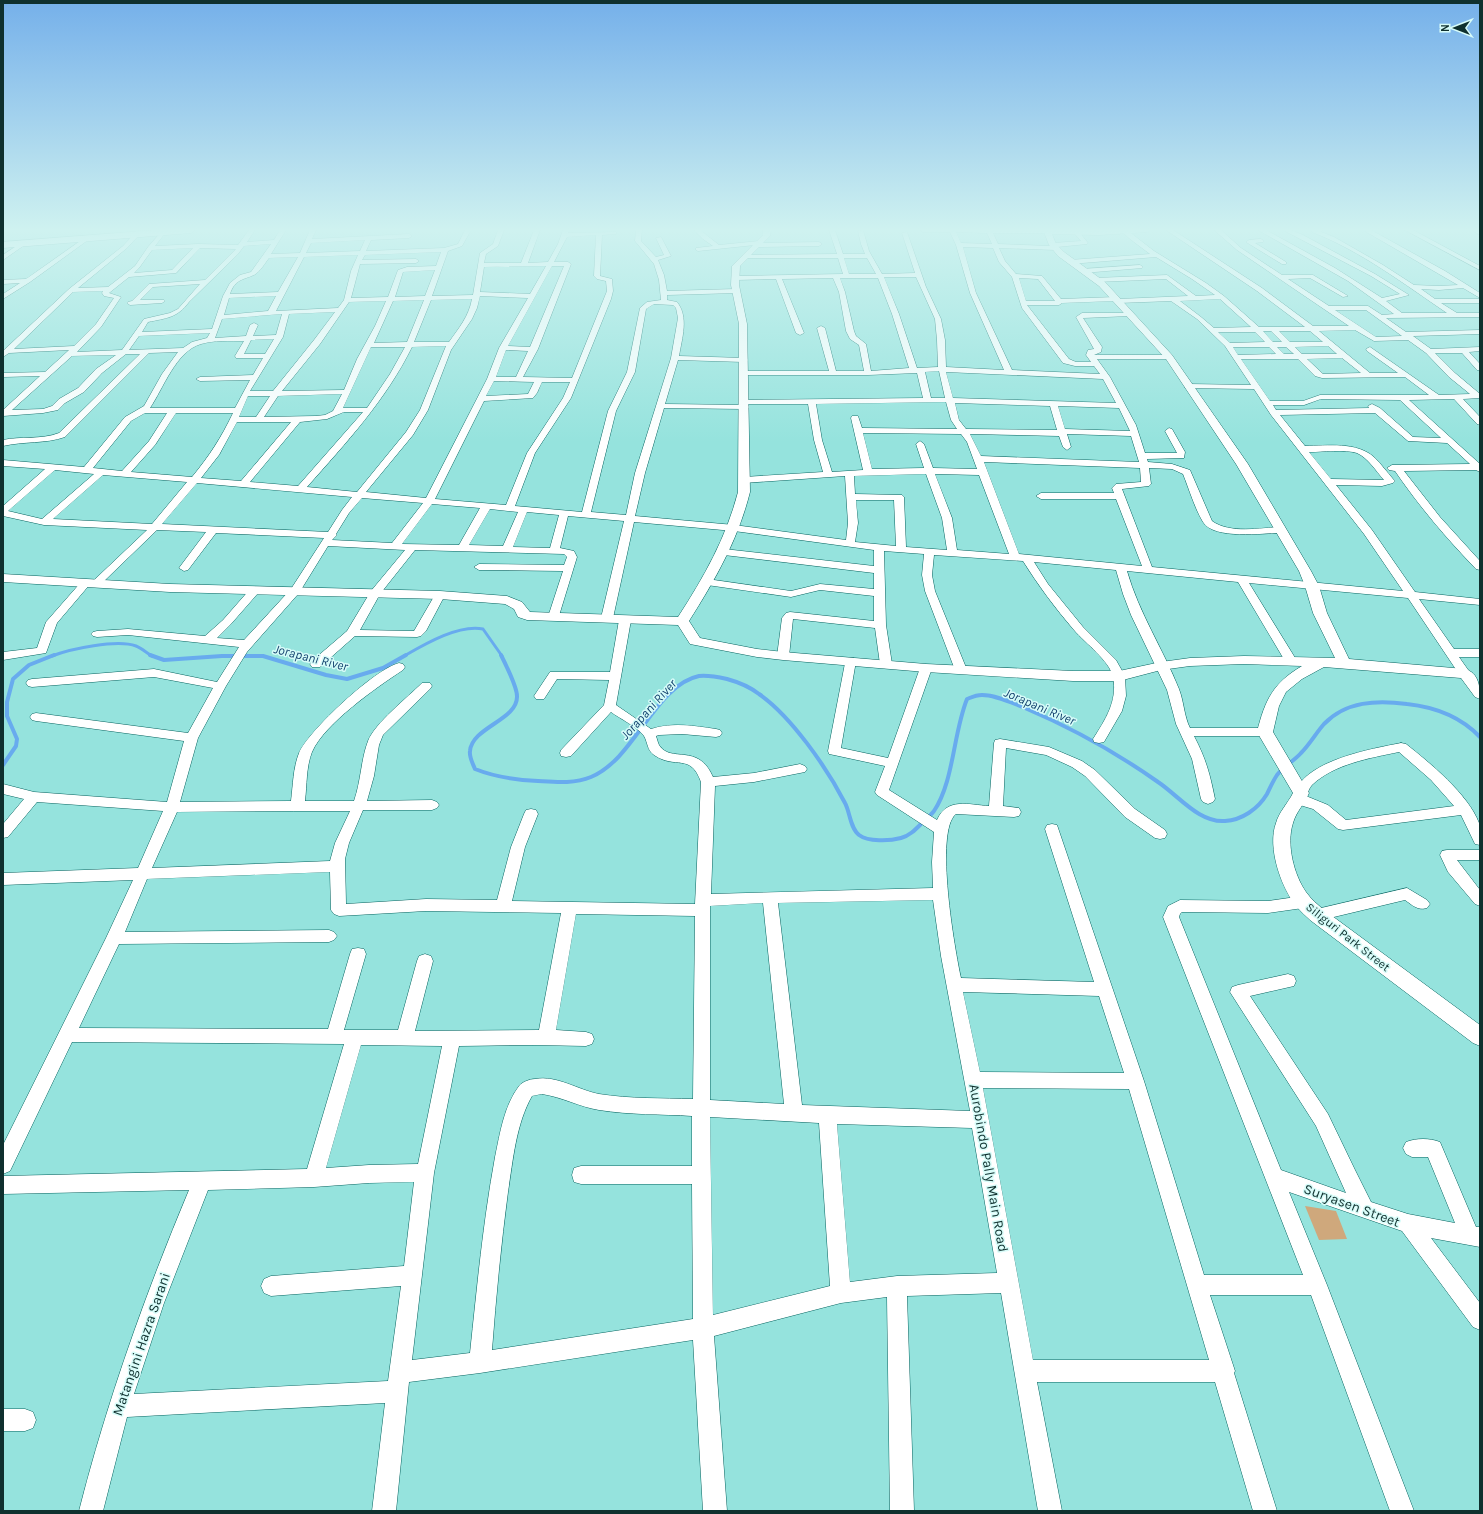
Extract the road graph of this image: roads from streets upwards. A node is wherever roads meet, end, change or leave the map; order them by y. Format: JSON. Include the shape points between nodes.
{"nodes":[{"id":1,"x":347,"y":300,"type":"edge"},
{"id":2,"x":1117,"y":300,"type":"edge"},
{"id":3,"x":60,"y":301,"type":"edge"},
{"id":4,"x":115,"y":301,"type":"edge"},
{"id":5,"x":136,"y":301,"type":"edge"},
{"id":6,"x":162,"y":301,"type":"dead end"},
{"id":7,"x":188,"y":301,"type":"edge"},
{"id":8,"x":225,"y":301,"type":"edge"},
{"id":9,"x":277,"y":301,"type":"edge"},
{"id":10,"x":390,"y":301,"type":"edge"},
{"id":11,"x":427,"y":301,"type":"edge"},
{"id":12,"x":475,"y":301,"type":"edge"},
{"id":13,"x":529,"y":301,"type":"edge"},
{"id":14,"x":553,"y":301,"type":"edge"},
{"id":15,"x":606,"y":301,"type":"edge"},
{"id":16,"x":738,"y":301,"type":"edge"},
{"id":17,"x":787,"y":301,"type":"edge"},
{"id":18,"x":844,"y":301,"type":"edge"},
{"id":19,"x":891,"y":301,"type":"edge"},
{"id":20,"x":930,"y":301,"type":"edge"},
{"id":21,"x":976,"y":301,"type":"edge"},
{"id":22,"x":1022,"y":301,"type":"edge"},
{"id":23,"x":1060,"y":301,"type":"joint"},
{"id":24,"x":1080,"y":301,"type":"edge"},
{"id":25,"x":1175,"y":301,"type":"edge"},
{"id":26,"x":1226,"y":301,"type":"edge"},
{"id":27,"x":1276,"y":301,"type":"edge"},
{"id":28,"x":1318,"y":301,"type":"edge"},
{"id":29,"x":1382,"y":301,"type":"edge"},
{"id":30,"x":1434,"y":301,"type":"joint"},
{"id":31,"x":1480,"y":301,"type":"edge"},
{"id":32,"x":664,"y":302,"type":"joint"},
{"id":33,"x":134,"y":303,"type":"junction"},
{"id":34,"x":113,"y":304,"type":"junction"},
{"id":35,"x":1023,"y":304,"type":"junction"},
{"id":36,"x":1329,"y":308,"type":"junction"},
{"id":37,"x":340,"y":310,"type":"junction"},
{"id":38,"x":286,"y":312,"type":"junction"},
{"id":39,"x":271,"y":313,"type":"junction"},
{"id":40,"x":1129,"y":314,"type":"junction"},
{"id":41,"x":1400,"y":315,"type":"junction"},
{"id":42,"x":1455,"y":315,"type":"junction"},
{"id":43,"x":1480,"y":315,"type":"edge"},
{"id":44,"x":1380,"y":316,"type":"junction"},
{"id":45,"x":220,"y":317,"type":"junction"},
{"id":46,"x":254,"y":325,"type":"dead end"},
{"id":47,"x":822,"y":328,"type":"dead end"},
{"id":48,"x":1314,"y":328,"type":"junction"},
{"id":49,"x":1357,"y":328,"type":"junction"},
{"id":50,"x":1256,"y":329,"type":"junction"},
{"id":51,"x":1273,"y":329,"type":"junction"},
{"id":52,"x":1213,"y":330,"type":"junction"},
{"id":53,"x":215,"y":331,"type":"junction"},
{"id":54,"x":1480,"y":332,"type":"edge"},
{"id":55,"x":800,"y":333,"type":"dead end"},
{"id":56,"x":136,"y":334,"type":"junction"},
{"id":57,"x":1409,"y":336,"type":"junction"},
{"id":58,"x":279,"y":337,"type":"junction"},
{"id":59,"x":249,"y":338,"type":"junction"},
{"id":60,"x":210,"y":340,"type":"junction"},
{"id":61,"x":451,"y":344,"type":"junction"},
{"id":62,"x":1271,"y":344,"type":"junction"},
{"id":63,"x":1289,"y":344,"type":"junction"},
{"id":64,"x":1331,"y":344,"type":"junction"},
{"id":65,"x":369,"y":345,"type":"junction"},
{"id":66,"x":409,"y":345,"type":"junction"},
{"id":67,"x":1228,"y":345,"type":"junction"},
{"id":68,"x":75,"y":348,"type":"junction"},
{"id":69,"x":503,"y":348,"type":"junction"},
{"id":70,"x":534,"y":349,"type":"junction"},
{"id":71,"x":1480,"y":349,"type":"edge"},
{"id":72,"x":185,"y":350,"type":"junction"},
{"id":73,"x":1370,"y":350,"type":"dead end"},
{"id":74,"x":1429,"y":351,"type":"junction"},
{"id":75,"x":1463,"y":351,"type":"junction"},
{"id":76,"x":124,"y":352,"type":"junction"},
{"id":77,"x":147,"y":352,"type":"junction"},
{"id":78,"x":6,"y":353,"type":"edge"},
{"id":79,"x":69,"y":354,"type":"junction"},
{"id":80,"x":268,"y":356,"type":"junction"},
{"id":81,"x":1302,"y":356,"type":"junction"},
{"id":82,"x":1344,"y":356,"type":"junction"},
{"id":83,"x":1237,"y":357,"type":"junction"},
{"id":84,"x":1282,"y":357,"type":"junction"},
{"id":85,"x":675,"y":358,"type":"junction"},
{"id":86,"x":1169,"y":358,"type":"junction"},
{"id":87,"x":744,"y":360,"type":"junction"},
{"id":88,"x":1094,"y":361,"type":"junction"},
{"id":89,"x":1480,"y":368,"type":"edge"},
{"id":90,"x":917,"y":369,"type":"junction"},
{"id":91,"x":942,"y":369,"type":"junction"},
{"id":92,"x":833,"y":372,"type":"junction"},
{"id":93,"x":868,"y":372,"type":"junction"},
{"id":94,"x":744,"y":373,"type":"junction"},
{"id":95,"x":1009,"y":373,"type":"junction"},
{"id":96,"x":48,"y":374,"type":"junction"},
{"id":97,"x":3,"y":375,"type":"edge"},
{"id":98,"x":1406,"y":375,"type":"junction"},
{"id":99,"x":1369,"y":376,"type":"junction"},
{"id":100,"x":255,"y":377,"type":"junction"},
{"id":101,"x":1106,"y":377,"type":"junction"},
{"id":102,"x":200,"y":379,"type":"dead end"},
{"id":103,"x":491,"y":379,"type":"junction"},
{"id":104,"x":539,"y":379,"type":"junction"},
{"id":105,"x":518,"y":380,"type":"junction"},
{"id":106,"x":574,"y":380,"type":"junction"},
{"id":107,"x":1188,"y":386,"type":"junction"},
{"id":108,"x":1255,"y":386,"type":"junction"},
{"id":109,"x":347,"y":392,"type":"junction"},
{"id":110,"x":276,"y":393,"type":"junction"},
{"id":111,"x":245,"y":394,"type":"junction"},
{"id":112,"x":1478,"y":396,"type":"edge"},
{"id":113,"x":1437,"y":397,"type":"junction"},
{"id":114,"x":1457,"y":397,"type":"junction"},
{"id":115,"x":1363,"y":398,"type":"junction"},
{"id":116,"x":1402,"y":398,"type":"junction"},
{"id":117,"x":481,"y":399,"type":"junction"},
{"id":118,"x":928,"y":400,"type":"junction"},
{"id":119,"x":950,"y":400,"type":"junction"},
{"id":120,"x":812,"y":402,"type":"junction"},
{"id":121,"x":1267,"y":403,"type":"junction"},
{"id":122,"x":1053,"y":404,"type":"junction"},
{"id":123,"x":745,"y":405,"type":"junction"},
{"id":124,"x":660,"y":406,"type":"junction"},
{"id":125,"x":1122,"y":406,"type":"junction"},
{"id":126,"x":237,"y":410,"type":"junction"},
{"id":127,"x":370,"y":410,"type":"junction"},
{"id":128,"x":1377,"y":410,"type":"junction"},
{"id":129,"x":143,"y":411,"type":"junction"},
{"id":130,"x":173,"y":411,"type":"junction"},
{"id":131,"x":4,"y":413,"type":"edge"},
{"id":132,"x":1274,"y":413,"type":"junction"},
{"id":133,"x":336,"y":414,"type":"junction"},
{"id":134,"x":299,"y":418,"type":"junction"},
{"id":135,"x":855,"y":418,"type":"dead end"},
{"id":136,"x":259,"y":419,"type":"junction"},
{"id":137,"x":233,"y":420,"type":"junction"},
{"id":138,"x":1480,"y":422,"type":"edge"},
{"id":139,"x":858,"y":430,"type":"junction"},
{"id":140,"x":962,"y":430,"type":"junction"},
{"id":141,"x":1169,"y":430,"type":"dead end"},
{"id":142,"x":1062,"y":432,"type":"junction"},
{"id":143,"x":1135,"y":434,"type":"junction"},
{"id":144,"x":1449,"y":441,"type":"junction"},
{"id":145,"x":3,"y":443,"type":"edge"},
{"id":146,"x":920,"y":444,"type":"dead end"},
{"id":147,"x":1067,"y":447,"type":"dead end"},
{"id":148,"x":1303,"y":449,"type":"junction"},
{"id":149,"x":978,"y":459,"type":"junction"},
{"id":150,"x":1143,"y":461,"type":"junction"},
{"id":151,"x":5,"y":465,"type":"edge"},
{"id":152,"x":52,"y":468,"type":"junction"},
{"id":153,"x":1398,"y":468,"type":"junction"},
{"id":154,"x":1479,"y":468,"type":"edge"},
{"id":155,"x":1380,"y":469,"type":"junction"},
{"id":156,"x":930,"y":470,"type":"junction"},
{"id":157,"x":86,"y":471,"type":"junction"},
{"id":158,"x":101,"y":472,"type":"junction"},
{"id":159,"x":868,"y":472,"type":"junction"},
{"id":160,"x":983,"y":472,"type":"junction"},
{"id":161,"x":124,"y":474,"type":"junction"},
{"id":162,"x":849,"y":474,"type":"junction"},
{"id":163,"x":828,"y":475,"type":"junction"},
{"id":164,"x":744,"y":480,"type":"junction"},
{"id":165,"x":194,"y":481,"type":"junction"},
{"id":166,"x":1330,"y":482,"type":"junction"},
{"id":167,"x":243,"y":485,"type":"junction"},
{"id":168,"x":300,"y":490,"type":"junction"},
{"id":169,"x":359,"y":496,"type":"junction"},
{"id":170,"x":1041,"y":496,"type":"dead end"},
{"id":171,"x":1120,"y":496,"type":"junction"},
{"id":172,"x":851,"y":497,"type":"junction"},
{"id":173,"x":429,"y":502,"type":"junction"},
{"id":174,"x":486,"y":507,"type":"junction"},
{"id":175,"x":510,"y":509,"type":"junction"},
{"id":176,"x":524,"y":510,"type":"junction"},
{"id":177,"x":3,"y":512,"type":"edge"},
{"id":178,"x":564,"y":513,"type":"junction"},
{"id":179,"x":586,"y":515,"type":"junction"},
{"id":180,"x":630,"y":520,"type":"junction"},
{"id":181,"x":44,"y":522,"type":"junction"},
{"id":182,"x":155,"y":527,"type":"junction"},
{"id":183,"x":734,"y":528,"type":"junction"},
{"id":184,"x":214,"y":529,"type":"junction"},
{"id":185,"x":1281,"y":530,"type":"junction"},
{"id":186,"x":329,"y":539,"type":"junction"},
{"id":187,"x":850,"y":544,"type":"junction"},
{"id":188,"x":395,"y":546,"type":"junction"},
{"id":189,"x":412,"y":547,"type":"junction"},
{"id":190,"x":462,"y":548,"type":"junction"},
{"id":191,"x":879,"y":548,"type":"junction"},
{"id":192,"x":507,"y":549,"type":"junction"},
{"id":193,"x":554,"y":550,"type":"junction"},
{"id":194,"x":901,"y":550,"type":"junction"},
{"id":195,"x":724,"y":552,"type":"junction"},
{"id":196,"x":929,"y":552,"type":"junction"},
{"id":197,"x":952,"y":553,"type":"junction"},
{"id":198,"x":1020,"y":558,"type":"junction"},
{"id":199,"x":1120,"y":566,"type":"junction"},
{"id":200,"x":1480,"y":566,"type":"edge"},
{"id":201,"x":479,"y":567,"type":"dead end"},
{"id":202,"x":184,"y":568,"type":"dead end"},
{"id":203,"x":569,"y":568,"type":"junction"},
{"id":204,"x":1148,"y":569,"type":"junction"},
{"id":205,"x":879,"y":570,"type":"junction"},
{"id":206,"x":3,"y":578,"type":"edge"},
{"id":207,"x":1242,"y":580,"type":"junction"},
{"id":208,"x":707,"y":582,"type":"junction"},
{"id":209,"x":91,"y":583,"type":"junction"},
{"id":210,"x":1312,"y":586,"type":"junction"},
{"id":211,"x":255,"y":590,"type":"junction"},
{"id":212,"x":295,"y":591,"type":"junction"},
{"id":213,"x":375,"y":593,"type":"junction"},
{"id":214,"x":880,"y":593,"type":"junction"},
{"id":215,"x":440,"y":595,"type":"junction"},
{"id":216,"x":1412,"y":595,"type":"junction"},
{"id":217,"x":1480,"y":602,"type":"edge"},
{"id":218,"x":554,"y":617,"type":"junction"},
{"id":219,"x":607,"y":618,"type":"junction"},
{"id":220,"x":625,"y":620,"type":"junction"},
{"id":221,"x":682,"y":621,"type":"junction"},
{"id":222,"x":880,"y":625,"type":"junction"},
{"id":223,"x":352,"y":633,"type":"junction"},
{"id":224,"x":97,"y":634,"type":"dead end"},
{"id":225,"x":208,"y":640,"type":"junction"},
{"id":226,"x":245,"y":647,"type":"junction"},
{"id":227,"x":1451,"y":652,"type":"junction"},
{"id":228,"x":1480,"y":653,"type":"edge"},
{"id":229,"x":3,"y":656,"type":"edge"},
{"id":230,"x":783,"y":656,"type":"junction"},
{"id":231,"x":850,"y":661,"type":"junction"},
{"id":232,"x":1291,"y":661,"type":"junction"},
{"id":233,"x":1321,"y":662,"type":"junction"},
{"id":234,"x":1344,"y":663,"type":"junction"},
{"id":235,"x":316,"y":664,"type":"dead end"},
{"id":236,"x":886,"y":664,"type":"junction"},
{"id":237,"x":1162,"y":666,"type":"junction"},
{"id":238,"x":399,"y":667,"type":"dead end"},
{"id":239,"x":926,"y":668,"type":"junction"},
{"id":240,"x":961,"y":670,"type":"junction"},
{"id":241,"x":1465,"y":674,"type":"junction"},
{"id":242,"x":615,"y":676,"type":"junction"},
{"id":243,"x":1119,"y":676,"type":"junction"},
{"id":244,"x":32,"y":683,"type":"dead end"},
{"id":245,"x":220,"y":686,"type":"junction"},
{"id":246,"x":426,"y":686,"type":"dead end"},
{"id":247,"x":1480,"y":694,"type":"edge"},
{"id":248,"x":540,"y":696,"type":"dead end"},
{"id":249,"x":610,"y":706,"type":"junction"},
{"id":250,"x":36,"y":717,"type":"dead end"},
{"id":251,"x":1186,"y":732,"type":"junction"},
{"id":252,"x":647,"y":733,"type":"junction"},
{"id":253,"x":716,"y":733,"type":"dead end"},
{"id":254,"x":1267,"y":736,"type":"junction"},
{"id":255,"x":192,"y":738,"type":"junction"},
{"id":256,"x":1099,"y":738,"type":"dead end"},
{"id":257,"x":566,"y":753,"type":"dead end"},
{"id":258,"x":892,"y":763,"type":"junction"},
{"id":259,"x":800,"y":768,"type":"dead end"},
{"id":260,"x":708,"y":782,"type":"junction"},
{"id":261,"x":3,"y":789,"type":"edge"},
{"id":262,"x":1297,"y":791,"type":"junction"},
{"id":263,"x":34,"y":797,"type":"junction"},
{"id":264,"x":1208,"y":800,"type":"dead end"},
{"id":265,"x":432,"y":805,"type":"dead end"},
{"id":266,"x":358,"y":806,"type":"junction"},
{"id":267,"x":172,"y":807,"type":"junction"},
{"id":268,"x":297,"y":807,"type":"junction"},
{"id":269,"x":1465,"y":810,"type":"junction"},
{"id":270,"x":996,"y":811,"type":"junction"},
{"id":271,"x":1014,"y":812,"type":"dead end"},
{"id":272,"x":531,"y":814,"type":"dead end"},
{"id":273,"x":939,"y":829,"type":"junction"},
{"id":274,"x":1052,"y":829,"type":"dead end"},
{"id":275,"x":3,"y":833,"type":"edge"},
{"id":276,"x":1160,"y":834,"type":"dead end"},
{"id":277,"x":1480,"y":840,"type":"edge"},
{"id":278,"x":1480,"y":855,"type":"edge"},
{"id":279,"x":337,"y":866,"type":"junction"},
{"id":280,"x":143,"y":873,"type":"junction"},
{"id":281,"x":5,"y":882,"type":"edge"},
{"id":282,"x":940,"y":894,"type":"junction"},
{"id":283,"x":770,"y":897,"type":"junction"},
{"id":284,"x":1480,"y":900,"type":"edge"},
{"id":285,"x":1303,"y":902,"type":"junction"},
{"id":286,"x":1422,"y":904,"type":"dead end"},
{"id":287,"x":703,"y":905,"type":"junction"},
{"id":288,"x":503,"y":906,"type":"junction"},
{"id":289,"x":570,"y":907,"type":"junction"},
{"id":290,"x":1318,"y":915,"type":"junction"},
{"id":291,"x":329,"y":936,"type":"dead end"},
{"id":292,"x":114,"y":938,"type":"junction"},
{"id":293,"x":358,"y":954,"type":"dead end"},
{"id":294,"x":424,"y":961,"type":"dead end"},
{"id":295,"x":1288,"y":981,"type":"dead end"},
{"id":296,"x":954,"y":985,"type":"junction"},
{"id":297,"x":1105,"y":989,"type":"junction"},
{"id":298,"x":66,"y":1034,"type":"junction"},
{"id":299,"x":334,"y":1036,"type":"junction"},
{"id":300,"x":355,"y":1036,"type":"junction"},
{"id":301,"x":546,"y":1037,"type":"junction"},
{"id":302,"x":405,"y":1038,"type":"junction"},
{"id":303,"x":1480,"y":1038,"type":"edge"},
{"id":304,"x":452,"y":1039,"type":"junction"},
{"id":305,"x":586,"y":1039,"type":"dead end"},
{"id":306,"x":973,"y":1080,"type":"junction"},
{"id":307,"x":1135,"y":1081,"type":"junction"},
{"id":308,"x":702,"y":1108,"type":"junction"},
{"id":309,"x":794,"y":1113,"type":"junction"},
{"id":310,"x":827,"y":1115,"type":"junction"},
{"id":311,"x":979,"y":1120,"type":"junction"},
{"id":312,"x":1412,"y":1148,"type":"dead end"},
{"id":313,"x":3,"y":1165,"type":"edge"},
{"id":314,"x":425,"y":1174,"type":"junction"},
{"id":315,"x":580,"y":1175,"type":"dead end"},
{"id":316,"x":701,"y":1175,"type":"junction"},
{"id":317,"x":1274,"y":1177,"type":"junction"},
{"id":318,"x":314,"y":1178,"type":"junction"},
{"id":319,"x":202,"y":1181,"type":"junction"},
{"id":320,"x":3,"y":1185,"type":"edge"},
{"id":321,"x":1365,"y":1209,"type":"junction"},
{"id":322,"x":1408,"y":1224,"type":"junction"},
{"id":323,"x":1475,"y":1236,"type":"edge"},
{"id":324,"x":414,"y":1275,"type":"junction"},
{"id":325,"x":1010,"y":1283,"type":"junction"},
{"id":326,"x":1198,"y":1285,"type":"junction"},
{"id":327,"x":1317,"y":1285,"type":"junction"},
{"id":328,"x":271,"y":1286,"type":"dead end"},
{"id":329,"x":897,"y":1286,"type":"junction"},
{"id":330,"x":841,"y":1293,"type":"junction"},
{"id":331,"x":1480,"y":1320,"type":"edge"},
{"id":332,"x":703,"y":1328,"type":"junction"},
{"id":333,"x":480,"y":1362,"type":"junction"},
{"id":334,"x":1025,"y":1371,"type":"junction"},
{"id":335,"x":1224,"y":1371,"type":"junction"},
{"id":336,"x":399,"y":1382,"type":"junction"},
{"id":337,"x":120,"y":1406,"type":"junction"},
{"id":338,"x":3,"y":1420,"type":"edge"},
{"id":339,"x":25,"y":1420,"type":"dead end"},
{"id":340,"x":91,"y":1511,"type":"edge"},
{"id":341,"x":384,"y":1511,"type":"edge"},
{"id":342,"x":715,"y":1511,"type":"edge"},
{"id":343,"x":902,"y":1511,"type":"edge"},
{"id":344,"x":1050,"y":1511,"type":"edge"},
{"id":345,"x":1265,"y":1511,"type":"edge"},
{"id":346,"x":1402,"y":1511,"type":"edge"}],
"edges":[{"from":1,"to":37,"type":"street"},
{"from":2,"to":40,"type":"street"},
{"from":3,"to":78,"type":"street"},
{"from":4,"to":34,"type":"street"},
{"from":5,"to":33,"type":"street"},
{"from":6,"to":33,"type":"street"},
{"from":7,"to":56,"type":"street","via":[[176,313],[146,320]]},
{"from":8,"to":45,"type":"street"},
{"from":9,"to":39,"type":"street"},
{"from":10,"to":65,"type":"street"},
{"from":11,"to":66,"type":"street"},
{"from":12,"to":61,"type":"street","via":[[469,319]]},
{"from":13,"to":69,"type":"street"},
{"from":14,"to":70,"type":"street"},
{"from":15,"to":106,"type":"street"},
{"from":16,"to":87,"type":"street","via":[[744,324]]},
{"from":17,"to":55,"type":"street"},
{"from":18,"to":93,"type":"street","via":[[850,332],[862,344]]},
{"from":19,"to":90,"type":"street"},
{"from":20,"to":91,"type":"street","via":[[938,318],[942,340]]},
{"from":21,"to":95,"type":"street"},
{"from":22,"to":35,"type":"street"},
{"from":23,"to":24,"type":"street"},
{"from":23,"to":35,"type":"street","via":[[1054,304]]},
{"from":25,"to":52,"type":"street"},
{"from":26,"to":50,"type":"street"},
{"from":27,"to":48,"type":"street"},
{"from":28,"to":36,"type":"street"},
{"from":29,"to":41,"type":"street"},
{"from":30,"to":31,"type":"street"},
{"from":30,"to":42,"type":"street"},
{"from":32,"to":85,"type":"street","via":[[675,303],[681,318]]},
{"from":32,"to":179,"type":"street","via":[[646,305],[644,308],[631,372],[612,411]]},
{"from":33,"to":34,"type":"street"},
{"from":34,"to":68,"type":"street","via":[[96,329]]},
{"from":35,"to":88,"type":"street","via":[[1066,361],[1075,364]]},
{"from":36,"to":44,"type":"street","via":[[1368,308]]},
{"from":36,"to":49,"type":"street"},
{"from":37,"to":38,"type":"street"},
{"from":37,"to":110,"type":"street"},
{"from":38,"to":39,"type":"street"},
{"from":38,"to":58,"type":"street"},
{"from":39,"to":45,"type":"street"},
{"from":40,"to":86,"type":"street"},
{"from":40,"to":88,"type":"street","via":[[1079,316],[1099,349],[1089,353]]},
{"from":41,"to":42,"type":"street"},
{"from":41,"to":44,"type":"street"},
{"from":42,"to":43,"type":"street"},
{"from":44,"to":57,"type":"street"},
{"from":45,"to":53,"type":"street"},
{"from":46,"to":59,"type":"street"},
{"from":47,"to":92,"type":"street"},
{"from":48,"to":49,"type":"street"},
{"from":48,"to":51,"type":"street"},
{"from":48,"to":64,"type":"street"},
{"from":49,"to":57,"type":"street","via":[[1374,339]]},
{"from":50,"to":51,"type":"street"},
{"from":50,"to":52,"type":"street"},
{"from":50,"to":62,"type":"street"},
{"from":51,"to":63,"type":"street"},
{"from":52,"to":67,"type":"street"},
{"from":53,"to":56,"type":"street"},
{"from":53,"to":60,"type":"street"},
{"from":54,"to":57,"type":"street"},
{"from":56,"to":76,"type":"street"},
{"from":57,"to":74,"type":"street"},
{"from":58,"to":59,"type":"street"},
{"from":58,"to":80,"type":"street"},
{"from":59,"to":60,"type":"street"},
{"from":59,"to":80,"type":"street","via":[[238,356]]},
{"from":60,"to":72,"type":"street","via":[[197,342]]},
{"from":61,"to":66,"type":"street"},
{"from":61,"to":169,"type":"street","via":[[424,410],[410,433]]},
{"from":62,"to":63,"type":"street"},
{"from":62,"to":67,"type":"street"},
{"from":62,"to":84,"type":"street"},
{"from":63,"to":64,"type":"street"},
{"from":63,"to":81,"type":"street"},
{"from":64,"to":82,"type":"street"},
{"from":65,"to":66,"type":"street"},
{"from":65,"to":109,"type":"street"},
{"from":66,"to":127,"type":"street"},
{"from":67,"to":83,"type":"street"},
{"from":68,"to":78,"type":"street"},
{"from":68,"to":79,"type":"street"},
{"from":69,"to":70,"type":"street"},
{"from":69,"to":103,"type":"street"},
{"from":70,"to":105,"type":"street"},
{"from":71,"to":75,"type":"street"},
{"from":72,"to":77,"type":"street"},
{"from":72,"to":129,"type":"street","via":[[174,362]]},
{"from":73,"to":98,"type":"street"},
{"from":74,"to":75,"type":"street"},
{"from":74,"to":112,"type":"street","via":[[1452,375]]},
{"from":75,"to":89,"type":"street"},
{"from":76,"to":77,"type":"street"},
{"from":76,"to":79,"type":"street"},
{"from":76,"to":131,"type":"street","via":[[105,366],[81,390],[52,410]]},
{"from":77,"to":145,"type":"street","via":[[62,435]]},
{"from":79,"to":96,"type":"street"},
{"from":80,"to":100,"type":"street"},
{"from":81,"to":82,"type":"street"},
{"from":81,"to":84,"type":"street"},
{"from":81,"to":99,"type":"street","via":[[1322,376]]},
{"from":82,"to":99,"type":"street"},
{"from":83,"to":84,"type":"street"},
{"from":83,"to":108,"type":"street"},
{"from":85,"to":87,"type":"street"},
{"from":85,"to":124,"type":"street"},
{"from":86,"to":88,"type":"street"},
{"from":86,"to":107,"type":"street"},
{"from":87,"to":94,"type":"street"},
{"from":88,"to":101,"type":"street"},
{"from":90,"to":91,"type":"street"},
{"from":90,"to":93,"type":"street"},
{"from":90,"to":118,"type":"street"},
{"from":91,"to":95,"type":"street"},
{"from":91,"to":119,"type":"street"},
{"from":92,"to":93,"type":"street"},
{"from":92,"to":94,"type":"street"},
{"from":94,"to":123,"type":"street"},
{"from":95,"to":101,"type":"street"},
{"from":96,"to":97,"type":"street"},
{"from":96,"to":131,"type":"street"},
{"from":98,"to":99,"type":"street"},
{"from":98,"to":113,"type":"street"},
{"from":100,"to":102,"type":"street"},
{"from":100,"to":111,"type":"street"},
{"from":101,"to":125,"type":"street"},
{"from":103,"to":105,"type":"street"},
{"from":103,"to":117,"type":"street"},
{"from":104,"to":105,"type":"street"},
{"from":104,"to":106,"type":"street"},
{"from":104,"to":117,"type":"street","via":[[530,396]]},
{"from":106,"to":175,"type":"street","via":[[567,398],[531,453]]},
{"from":107,"to":108,"type":"street"},
{"from":107,"to":185,"type":"street","via":[[1242,464]]},
{"from":108,"to":121,"type":"street"},
{"from":109,"to":110,"type":"street"},
{"from":109,"to":133,"type":"street"},
{"from":110,"to":111,"type":"street"},
{"from":110,"to":136,"type":"street"},
{"from":111,"to":126,"type":"street"},
{"from":112,"to":114,"type":"street"},
{"from":113,"to":114,"type":"street"},
{"from":113,"to":116,"type":"street"},
{"from":114,"to":138,"type":"street"},
{"from":115,"to":116,"type":"street"},
{"from":115,"to":121,"type":"street","via":[[1320,397],[1304,403]]},
{"from":115,"to":128,"type":"street"},
{"from":116,"to":144,"type":"street"},
{"from":117,"to":173,"type":"street"},
{"from":118,"to":119,"type":"street"},
{"from":118,"to":120,"type":"street"},
{"from":119,"to":122,"type":"street"},
{"from":119,"to":140,"type":"street","via":[[955,420]]},
{"from":120,"to":123,"type":"street"},
{"from":120,"to":163,"type":"street","via":[[818,440]]},
{"from":121,"to":132,"type":"street"},
{"from":122,"to":125,"type":"street"},
{"from":122,"to":142,"type":"street"},
{"from":123,"to":124,"type":"street"},
{"from":123,"to":164,"type":"street"},
{"from":124,"to":180,"type":"street","via":[[640,473]]},
{"from":125,"to":143,"type":"street"},
{"from":126,"to":130,"type":"street"},
{"from":126,"to":137,"type":"street"},
{"from":127,"to":133,"type":"street","via":[[351,409]]},
{"from":127,"to":168,"type":"street"},
{"from":128,"to":132,"type":"street"},
{"from":128,"to":144,"type":"street","via":[[1411,439]]},
{"from":129,"to":130,"type":"street"},
{"from":129,"to":157,"type":"street","via":[[128,419]]},
{"from":130,"to":161,"type":"street","via":[[152,443]]},
{"from":132,"to":148,"type":"street"},
{"from":133,"to":134,"type":"street","via":[[316,419]]},
{"from":134,"to":136,"type":"street"},
{"from":134,"to":167,"type":"street"},
{"from":135,"to":139,"type":"street"},
{"from":136,"to":137,"type":"street"},
{"from":137,"to":165,"type":"street","via":[[215,455]]},
{"from":139,"to":140,"type":"street"},
{"from":139,"to":159,"type":"street"},
{"from":140,"to":142,"type":"street"},
{"from":140,"to":149,"type":"street"},
{"from":141,"to":150,"type":"street","via":[[1181,456]]},
{"from":142,"to":143,"type":"street"},
{"from":142,"to":147,"type":"street"},
{"from":143,"to":150,"type":"street"},
{"from":144,"to":154,"type":"street"},
{"from":146,"to":156,"type":"street"},
{"from":148,"to":155,"type":"street","via":[[1355,450],[1364,454]]},
{"from":148,"to":166,"type":"street"},
{"from":149,"to":150,"type":"street"},
{"from":149,"to":160,"type":"street"},
{"from":150,"to":171,"type":"street","via":[[1146,484],[1119,486],[1117,488]]},
{"from":150,"to":185,"type":"street","via":[[1187,472],[1212,526],[1229,530]]},
{"from":151,"to":152,"type":"street"},
{"from":152,"to":157,"type":"street"},
{"from":152,"to":177,"type":"street"},
{"from":153,"to":154,"type":"street"},
{"from":153,"to":155,"type":"street"},
{"from":153,"to":200,"type":"street","via":[[1436,521]]},
{"from":155,"to":166,"type":"street","via":[[1390,481],[1382,484]]},
{"from":156,"to":159,"type":"street"},
{"from":156,"to":160,"type":"street"},
{"from":156,"to":197,"type":"street","via":[[950,530]]},
{"from":157,"to":158,"type":"street"},
{"from":158,"to":161,"type":"street"},
{"from":158,"to":181,"type":"street"},
{"from":159,"to":162,"type":"street"},
{"from":160,"to":198,"type":"street"},
{"from":161,"to":165,"type":"street"},
{"from":162,"to":163,"type":"street"},
{"from":162,"to":172,"type":"street"},
{"from":163,"to":164,"type":"street"},
{"from":164,"to":183,"type":"street","via":[[743,498]]},
{"from":165,"to":167,"type":"street"},
{"from":165,"to":182,"type":"street"},
{"from":166,"to":216,"type":"street"},
{"from":167,"to":168,"type":"street"},
{"from":168,"to":169,"type":"street"},
{"from":169,"to":173,"type":"street"},
{"from":169,"to":186,"type":"street","via":[[345,512]]},
{"from":170,"to":171,"type":"street"},
{"from":171,"to":204,"type":"street"},
{"from":172,"to":187,"type":"street"},
{"from":172,"to":194,"type":"street","via":[[899,497]]},
{"from":173,"to":174,"type":"street"},
{"from":173,"to":188,"type":"street"},
{"from":174,"to":175,"type":"street"},
{"from":174,"to":190,"type":"street"},
{"from":175,"to":176,"type":"street"},
{"from":176,"to":178,"type":"street"},
{"from":176,"to":192,"type":"street"},
{"from":177,"to":181,"type":"street"},
{"from":178,"to":179,"type":"street"},
{"from":178,"to":193,"type":"street"},
{"from":179,"to":180,"type":"street"},
{"from":180,"to":183,"type":"street"},
{"from":180,"to":219,"type":"street"},
{"from":181,"to":182,"type":"street"},
{"from":182,"to":184,"type":"street"},
{"from":182,"to":209,"type":"street"},
{"from":183,"to":187,"type":"street"},
{"from":183,"to":195,"type":"street"},
{"from":184,"to":186,"type":"street"},
{"from":184,"to":202,"type":"street"},
{"from":185,"to":210,"type":"street"},
{"from":186,"to":188,"type":"street"},
{"from":186,"to":212,"type":"street"},
{"from":187,"to":191,"type":"street"},
{"from":188,"to":189,"type":"street"},
{"from":189,"to":190,"type":"street"},
{"from":189,"to":213,"type":"street"},
{"from":190,"to":192,"type":"street"},
{"from":191,"to":194,"type":"street"},
{"from":191,"to":205,"type":"street"},
{"from":192,"to":193,"type":"street"},
{"from":193,"to":203,"type":"street","via":[[570,553],[572,557]]},
{"from":194,"to":196,"type":"street"},
{"from":195,"to":205,"type":"street"},
{"from":195,"to":208,"type":"street"},
{"from":196,"to":197,"type":"street"},
{"from":196,"to":240,"type":"street","via":[[927,575],[930,590]]},
{"from":197,"to":198,"type":"street"},
{"from":198,"to":199,"type":"street"},
{"from":198,"to":243,"type":"street","via":[[1079,630],[1112,663]]},
{"from":199,"to":204,"type":"street"},
{"from":199,"to":237,"type":"street","via":[[1136,615]]},
{"from":201,"to":203,"type":"street"},
{"from":203,"to":218,"type":"street"},
{"from":204,"to":207,"type":"street"},
{"from":205,"to":214,"type":"street"},
{"from":206,"to":209,"type":"street"},
{"from":207,"to":210,"type":"street"},
{"from":207,"to":232,"type":"street"},
{"from":208,"to":214,"type":"street","via":[[791,594],[820,587]]},
{"from":208,"to":221,"type":"street"},
{"from":209,"to":211,"type":"street"},
{"from":209,"to":229,"type":"street","via":[[52,622],[42,651]]},
{"from":210,"to":216,"type":"street"},
{"from":210,"to":234,"type":"street","via":[[1320,613]]},
{"from":211,"to":212,"type":"street"},
{"from":211,"to":225,"type":"street"},
{"from":212,"to":213,"type":"street"},
{"from":212,"to":226,"type":"street"},
{"from":213,"to":215,"type":"street"},
{"from":213,"to":223,"type":"street"},
{"from":214,"to":222,"type":"street"},
{"from":215,"to":218,"type":"street","via":[[507,600],[517,603],[527,616]]},
{"from":215,"to":223,"type":"street","via":[[416,634]]},
{"from":216,"to":217,"type":"street"},
{"from":216,"to":227,"type":"street"},
{"from":218,"to":219,"type":"street"},
{"from":219,"to":220,"type":"street"},
{"from":220,"to":221,"type":"street"},
{"from":220,"to":242,"type":"street"},
{"from":221,"to":230,"type":"street","via":[[695,641]]},
{"from":222,"to":230,"type":"street","via":[[790,615]]},
{"from":222,"to":236,"type":"street"},
{"from":223,"to":235,"type":"street"},
{"from":224,"to":225,"type":"street","via":[[128,632]]},
{"from":225,"to":226,"type":"street"},
{"from":226,"to":245,"type":"street"},
{"from":227,"to":228,"type":"street"},
{"from":227,"to":241,"type":"street"},
{"from":230,"to":231,"type":"street"},
{"from":231,"to":236,"type":"street"},
{"from":231,"to":258,"type":"street","via":[[834,751]]},
{"from":232,"to":233,"type":"street"},
{"from":232,"to":237,"type":"street","via":[[1214,660]]},
{"from":233,"to":234,"type":"street"},
{"from":233,"to":254,"type":"street","via":[[1283,686],[1274,699]]},
{"from":234,"to":241,"type":"street"},
{"from":236,"to":239,"type":"street"},
{"from":237,"to":243,"type":"street"},
{"from":237,"to":251,"type":"street","via":[[1173,690]]},
{"from":238,"to":268,"type":"street","via":[[328,722],[315,736],[304,759]]},
{"from":239,"to":240,"type":"street"},
{"from":239,"to":258,"type":"street"},
{"from":240,"to":243,"type":"street"},
{"from":241,"to":247,"type":"street"},
{"from":242,"to":248,"type":"street","via":[[554,675]]},
{"from":242,"to":249,"type":"street"},
{"from":243,"to":256,"type":"street","via":[[1120,696],[1116,711]]},
{"from":244,"to":245,"type":"street","via":[[154,674]]},
{"from":245,"to":255,"type":"street"},
{"from":246,"to":266,"type":"street","via":[[374,740],[366,784]]},
{"from":249,"to":252,"type":"street"},
{"from":249,"to":257,"type":"street"},
{"from":250,"to":255,"type":"street"},
{"from":251,"to":254,"type":"street"},
{"from":251,"to":264,"type":"street","via":[[1204,777]]},
{"from":252,"to":253,"type":"street","via":[[675,730]]},
{"from":252,"to":260,"type":"street","via":[[659,753],[700,764]]},
{"from":254,"to":262,"type":"street"},
{"from":255,"to":267,"type":"street"},
{"from":258,"to":273,"type":"street","via":[[882,792]]},
{"from":259,"to":260,"type":"street","via":[[755,778]]},
{"from":260,"to":287,"type":"street"},
{"from":261,"to":263,"type":"street"},
{"from":262,"to":269,"type":"street","via":[[1343,825]]},
{"from":262,"to":269,"type":"street","via":[[1306,783],[1343,763],[1366,754],[1401,747],[1442,783]]},
{"from":262,"to":285,"type":"street","name":"Siliguri Park Street","via":[[1285,821],[1282,839],[1290,877]]},
{"from":263,"to":267,"type":"street"},
{"from":263,"to":275,"type":"street"},
{"from":265,"to":266,"type":"street"},
{"from":266,"to":268,"type":"street"},
{"from":266,"to":279,"type":"street"},
{"from":267,"to":268,"type":"street"},
{"from":267,"to":280,"type":"street"},
{"from":269,"to":277,"type":"street"},
{"from":270,"to":271,"type":"street","name":"Aurobindo Pally Main Road"},
{"from":270,"to":273,"type":"street","name":"Aurobindo Pally Main Road","via":[[954,809],[946,815]]},
{"from":270,"to":276,"type":"street","via":[[1000,743],[1049,751],[1077,764],[1090,773],[1130,813]]},
{"from":272,"to":288,"type":"street","via":[[518,847]]},
{"from":273,"to":282,"type":"street","name":"Aurobindo Pally Main Road"},
{"from":274,"to":297,"type":"street"},
{"from":278,"to":284,"type":"street","via":[[1447,855],[1453,868]]},
{"from":279,"to":280,"type":"street"},
{"from":279,"to":288,"type":"street","via":[[338,910],[426,905]]},
{"from":280,"to":281,"type":"street"},
{"from":280,"to":292,"type":"street"},
{"from":282,"to":283,"type":"street"},
{"from":282,"to":296,"type":"street","name":"Aurobindo Pally Main Road"},
{"from":283,"to":287,"type":"street"},
{"from":283,"to":309,"type":"street"},
{"from":285,"to":290,"type":"street","name":"Siliguri Park Street"},
{"from":285,"to":317,"type":"street","via":[[1268,907],[1180,906],[1171,913]]},
{"from":286,"to":290,"type":"street","via":[[1407,894]]},
{"from":287,"to":289,"type":"street"},
{"from":287,"to":308,"type":"street"},
{"from":288,"to":289,"type":"street"},
{"from":289,"to":301,"type":"street"},
{"from":290,"to":303,"type":"street","name":"Siliguri Park Street"},
{"from":291,"to":292,"type":"street"},
{"from":292,"to":298,"type":"street"},
{"from":293,"to":299,"type":"street"},
{"from":294,"to":302,"type":"street"},
{"from":295,"to":321,"type":"street","via":[[1238,992],[1322,1120]]},
{"from":296,"to":297,"type":"street"},
{"from":296,"to":306,"type":"street","name":"Aurobindo Pally Main Road"},
{"from":297,"to":307,"type":"street"},
{"from":298,"to":299,"type":"street"},
{"from":298,"to":313,"type":"street"},
{"from":299,"to":300,"type":"street"},
{"from":300,"to":302,"type":"street"},
{"from":300,"to":318,"type":"street"},
{"from":301,"to":304,"type":"street"},
{"from":301,"to":305,"type":"street"},
{"from":302,"to":304,"type":"street"},
{"from":304,"to":314,"type":"street"},
{"from":306,"to":307,"type":"street"},
{"from":306,"to":311,"type":"street","name":"Aurobindo Pally Main Road"},
{"from":307,"to":326,"type":"street"},
{"from":308,"to":309,"type":"street"},
{"from":308,"to":316,"type":"street"},
{"from":308,"to":333,"type":"street","via":[[597,1102],[540,1085],[525,1091],[513,1116],[499,1185]]},
{"from":309,"to":310,"type":"street"},
{"from":310,"to":311,"type":"street"},
{"from":310,"to":330,"type":"street"},
{"from":311,"to":325,"type":"street","name":"Aurobindo Pally Main Road"},
{"from":312,"to":323,"type":"street","via":[[1434,1148]]},
{"from":314,"to":318,"type":"street","via":[[369,1174]]},
{"from":314,"to":324,"type":"street"},
{"from":315,"to":316,"type":"street"},
{"from":316,"to":332,"type":"street"},
{"from":317,"to":321,"type":"street","name":"Suryasen Street"},
{"from":317,"to":327,"type":"street"},
{"from":318,"to":319,"type":"street"},
{"from":319,"to":320,"type":"street"},
{"from":319,"to":337,"type":"street","name":"Matangini Hazra Sarani","via":[[150,1312]]},
{"from":321,"to":322,"type":"street","name":"Suryasen Street"},
{"from":322,"to":323,"type":"street"},
{"from":322,"to":331,"type":"street","name":"Suryasen Street"},
{"from":324,"to":328,"type":"street"},
{"from":324,"to":336,"type":"street"},
{"from":325,"to":329,"type":"street"},
{"from":325,"to":334,"type":"street","name":"Aurobindo Pally Main Road"},
{"from":326,"to":327,"type":"street"},
{"from":326,"to":335,"type":"street"},
{"from":327,"to":346,"type":"street"},
{"from":329,"to":330,"type":"street"},
{"from":329,"to":343,"type":"street"},
{"from":330,"to":332,"type":"street"},
{"from":332,"to":333,"type":"street"},
{"from":332,"to":342,"type":"street"},
{"from":333,"to":336,"type":"street"},
{"from":334,"to":335,"type":"street"},
{"from":334,"to":344,"type":"street","name":"Aurobindo Pally Main Road"},
{"from":335,"to":345,"type":"street"},
{"from":336,"to":337,"type":"street"},
{"from":336,"to":341,"type":"street"},
{"from":337,"to":340,"type":"street","name":"Matangini Hazra Sarani","via":[[99,1472]]},
{"from":338,"to":339,"type":"street"}]}
